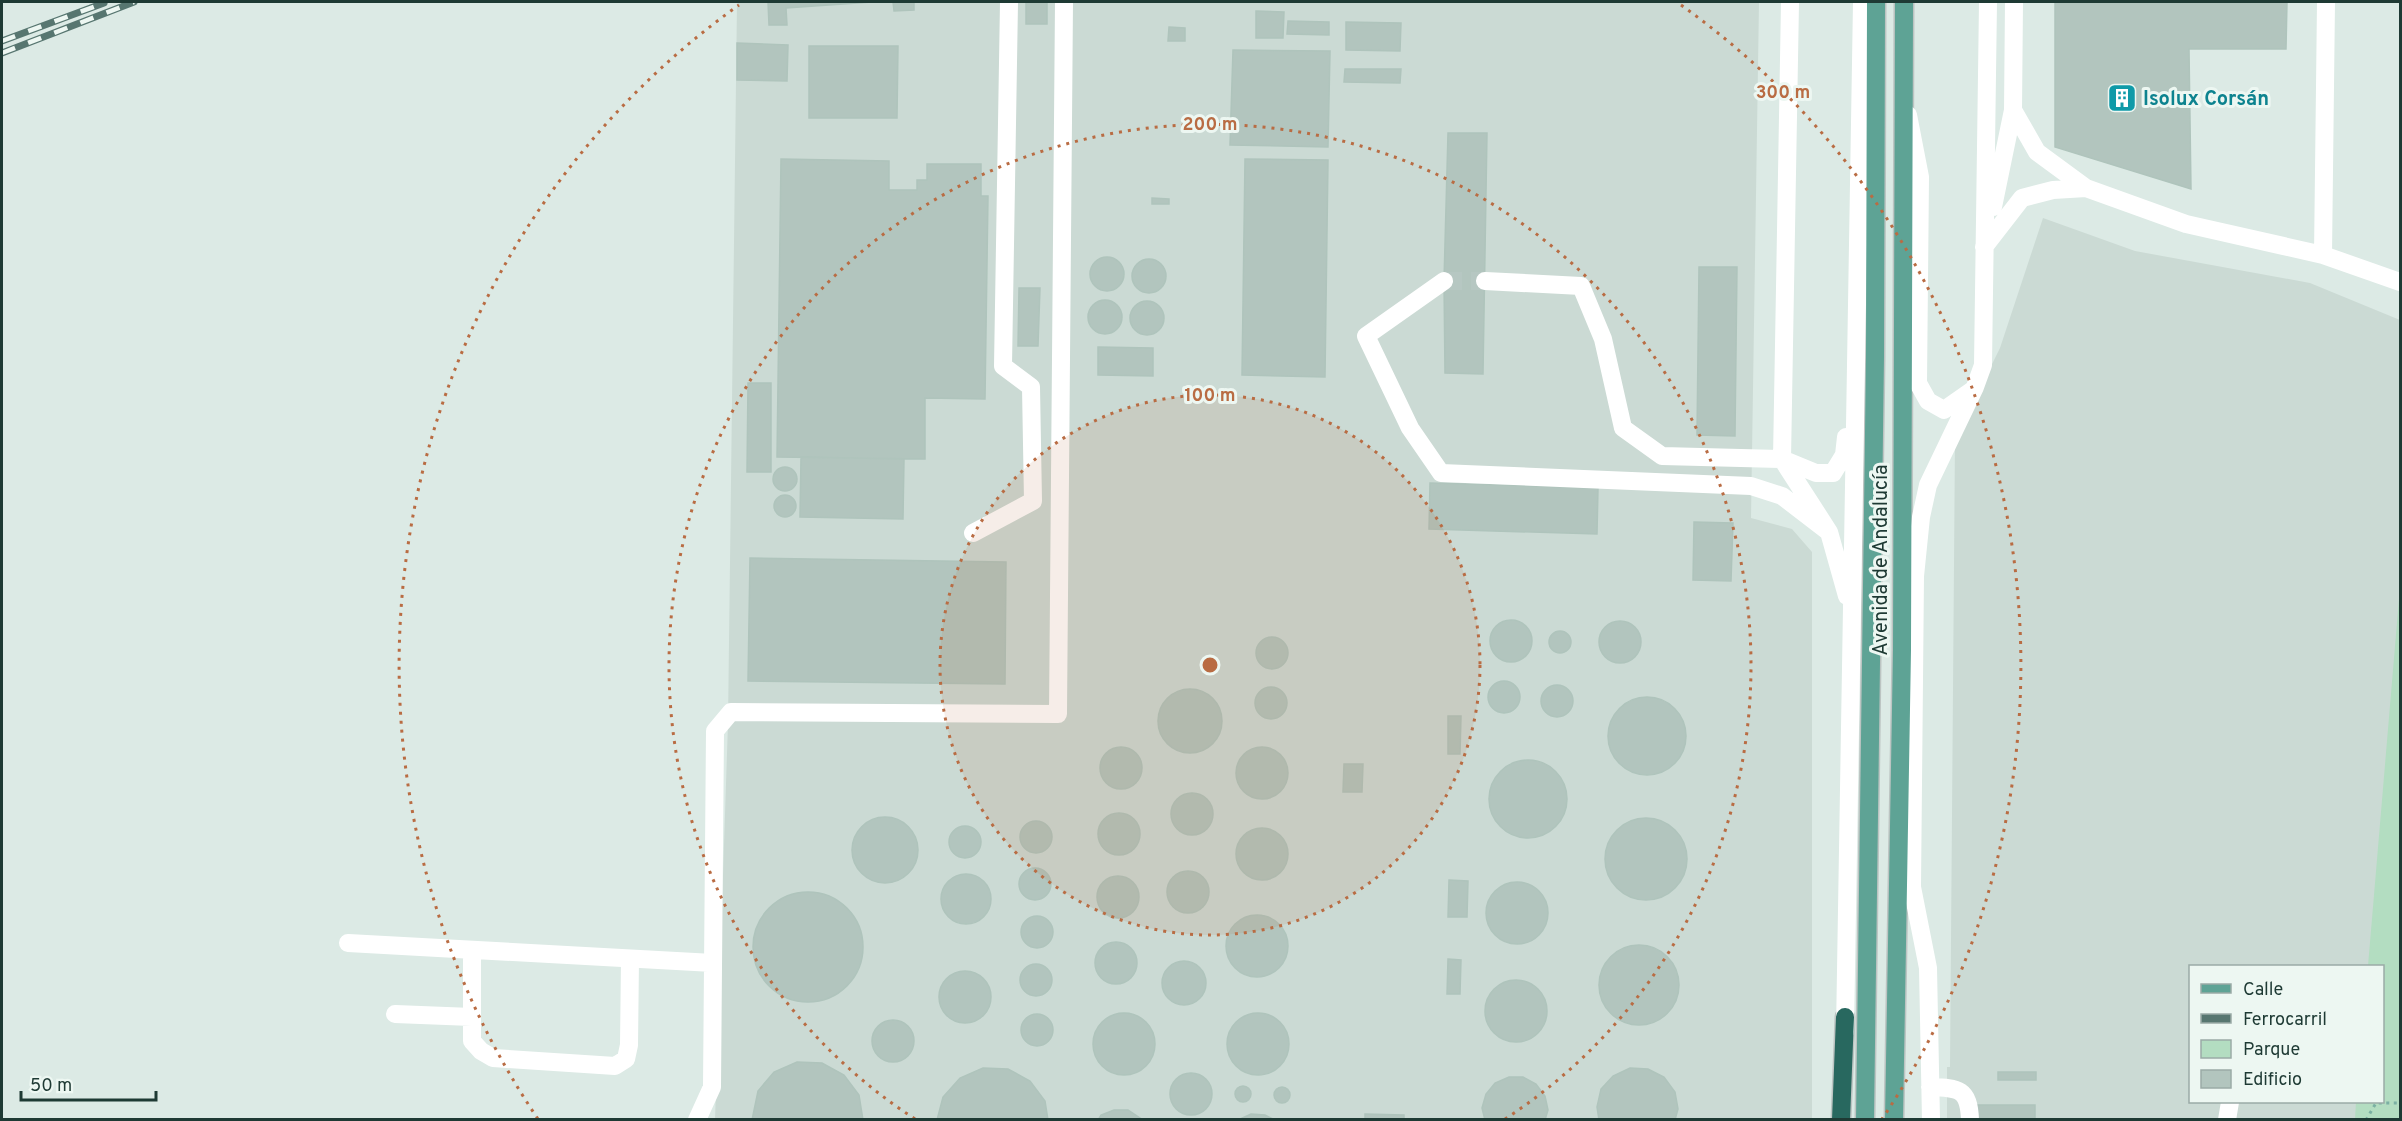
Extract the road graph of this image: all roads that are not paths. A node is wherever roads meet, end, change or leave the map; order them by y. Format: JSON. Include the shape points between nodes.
{"nodes":[{"id":1,"x":1009,"y":2,"type":"edge"},
{"id":2,"x":1064,"y":2,"type":"edge"},
{"id":3,"x":1790,"y":2,"type":"edge"},
{"id":4,"x":1862,"y":2,"type":"edge"},
{"id":5,"x":1876,"y":2,"type":"edge"},
{"id":6,"x":1904,"y":2,"type":"edge"},
{"id":7,"x":1988,"y":2,"type":"edge"},
{"id":8,"x":2014,"y":2,"type":"edge"},
{"id":9,"x":2326,"y":2,"type":"edge"},
{"id":10,"x":1904,"y":89,"type":"junction"},
{"id":11,"x":2013,"y":110,"type":"junction"},
{"id":12,"x":2086,"y":188,"type":"junction"},
{"id":13,"x":1984,"y":247,"type":"junction"},
{"id":14,"x":2323,"y":255,"type":"junction"},
{"id":15,"x":1444,"y":280,"type":"tunnel mouth"},
{"id":16,"x":1485,"y":281,"type":"tunnel mouth"},
{"id":17,"x":2400,"y":282,"type":"edge"},
{"id":18,"x":1855,"y":352,"type":"junction"},
{"id":19,"x":1975,"y":387,"type":"junction"},
{"id":20,"x":1782,"y":459,"type":"junction"},
{"id":21,"x":1829,"y":532,"type":"junction"},
{"id":22,"x":974,"y":533,"type":"dead end"},
{"id":23,"x":1915,"y":576,"type":"junction"},
{"id":24,"x":1853,"y":618,"type":"junction"},
{"id":25,"x":1902,"y":650,"type":"junction"},
{"id":26,"x":1899,"y":808,"type":"junction"},
{"id":27,"x":1912,"y":887,"type":"junction"},
{"id":28,"x":348,"y":943,"type":"dead end"},
{"id":29,"x":472,"y":950,"type":"junction"},
{"id":30,"x":630,"y":959,"type":"junction"},
{"id":31,"x":713,"y":963,"type":"junction"},
{"id":32,"x":395,"y":1014,"type":"dead end"},
{"id":33,"x":472,"y":1017,"type":"junction"},
{"id":34,"x":1845,"y":1017,"type":"joint"},
{"id":35,"x":1930,"y":1087,"type":"junction"},
{"id":36,"x":2230,"y":1103,"type":"edge"},
{"id":37,"x":700,"y":1116,"type":"edge"},
{"id":38,"x":1843,"y":1119,"type":"edge"},
{"id":39,"x":1865,"y":1119,"type":"edge"},
{"id":40,"x":1894,"y":1119,"type":"edge"},
{"id":41,"x":1931,"y":1119,"type":"edge"},
{"id":42,"x":1970,"y":1119,"type":"edge"},
{"id":43,"x":2227,"y":1119,"type":"edge"}],
"edges":[{"from":1,"to":22,"type":"street","via":[[1003,366],[1030,387],[1033,501]]},
{"from":2,"to":31,"type":"street","via":[[1058,714],[731,712],[715,731]]},
{"from":3,"to":20,"type":"street"},
{"from":4,"to":18,"type":"street"},
{"from":5,"to":39,"type":"main road","name":"Avenida de Andalucía"},
{"from":6,"to":10,"type":"main road","name":"Avenida de Andalucía"},
{"from":7,"to":13,"type":"street"},
{"from":8,"to":11,"type":"street"},
{"from":9,"to":14,"type":"street"},
{"from":10,"to":19,"type":"street","via":[[1920,177],[1918,383],[1928,400],[1944,410]]},
{"from":10,"to":25,"type":"main road","name":"Avenida de Andalucía"},
{"from":11,"to":12,"type":"street","via":[[2037,152]]},
{"from":11,"to":13,"type":"street"},
{"from":12,"to":13,"type":"street","via":[[2053,190],[2022,198]]},
{"from":12,"to":14,"type":"street","via":[[2186,224]]},
{"from":13,"to":19,"type":"street","via":[[1983,366]]},
{"from":14,"to":17,"type":"street"},
{"from":15,"to":21,"type":"street","via":[[1366,336],[1410,428],[1441,473],[1751,486],[1782,496]]},
{"from":16,"to":20,"type":"street","via":[[1581,286],[1603,339],[1623,428],[1662,456]]},
{"from":18,"to":20,"type":"street","via":[[1844,455],[1833,473],[1816,473]]},
{"from":18,"to":24,"type":"street"},
{"from":19,"to":23,"type":"street","via":[[1928,485]]},
{"from":20,"to":21,"type":"street"},
{"from":21,"to":24,"type":"street"},
{"from":23,"to":25,"type":"street"},
{"from":23,"to":27,"type":"street"},
{"from":24,"to":34,"type":"street"},
{"from":25,"to":26,"type":"main road","name":"Avenida de Andalucía"},
{"from":26,"to":27,"type":"street"},
{"from":26,"to":40,"type":"main road","name":"Avenida de Andalucía"},
{"from":27,"to":35,"type":"street","via":[[1928,968]]},
{"from":28,"to":29,"type":"street"},
{"from":29,"to":30,"type":"street"},
{"from":29,"to":33,"type":"street"},
{"from":30,"to":31,"type":"street"},
{"from":30,"to":33,"type":"street","via":[[628,1045],[626,1059],[615,1066],[493,1058],[472,1041]]},
{"from":31,"to":37,"type":"street","via":[[712,1087]]},
{"from":32,"to":33,"type":"street"},
{"from":34,"to":38,"type":"highway"},
{"from":35,"to":41,"type":"street"},
{"from":35,"to":42,"type":"street","via":[[1954,1088],[1964,1094],[1970,1102]]},
{"from":36,"to":43,"type":"street"}]}
